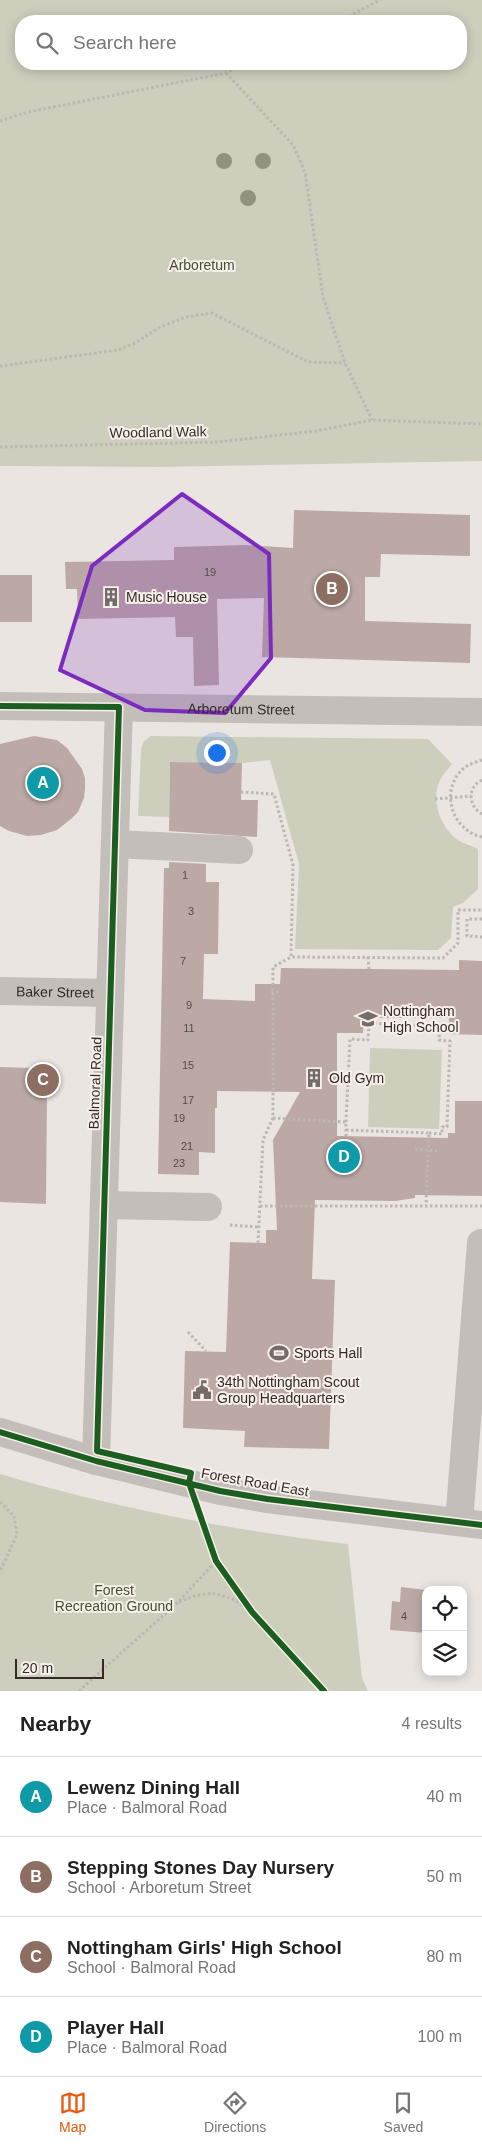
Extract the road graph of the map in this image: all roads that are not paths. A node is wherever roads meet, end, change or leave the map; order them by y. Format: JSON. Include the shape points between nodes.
{"nodes":[{"id":1,"x":0,"y":706,"type":"edge"},
{"id":2,"x":119,"y":707,"type":"junction"},
{"id":3,"x":482,"y":712,"type":"edge"},
{"id":4,"x":115,"y":844,"type":"junction"},
{"id":5,"x":239,"y":850,"type":"dead end"},
{"id":6,"x":0,"y":991,"type":"edge"},
{"id":7,"x":110,"y":993,"type":"junction"},
{"id":8,"x":104,"y":1205,"type":"junction"},
{"id":9,"x":208,"y":1206,"type":"dead end"},
{"id":10,"x":482,"y":1243,"type":"edge"},
{"id":11,"x":0,"y":1432,"type":"edge"},
{"id":12,"x":96,"y":1461,"type":"junction"},
{"id":13,"x":470,"y":1524,"type":"edge"}],
"edges":[{"from":1,"to":2,"type":"street","name":"Arboretum Street"},
{"from":2,"to":3,"type":"street","name":"Arboretum Street"},
{"from":2,"to":4,"type":"street","name":"Balmoral Road"},
{"from":4,"to":5,"type":"street"},
{"from":4,"to":7,"type":"street","name":"Balmoral Road"},
{"from":6,"to":7,"type":"street","name":"Baker Street"},
{"from":7,"to":8,"type":"street","name":"Balmoral Road"},
{"from":8,"to":9,"type":"street"},
{"from":8,"to":12,"type":"street","name":"Balmoral Road"},
{"from":10,"to":13,"type":"street"},
{"from":11,"to":12,"type":"street","name":"Forest Road East"},
{"from":12,"to":13,"type":"street","name":"Forest Road East","via":[[267,1499]]}]}
